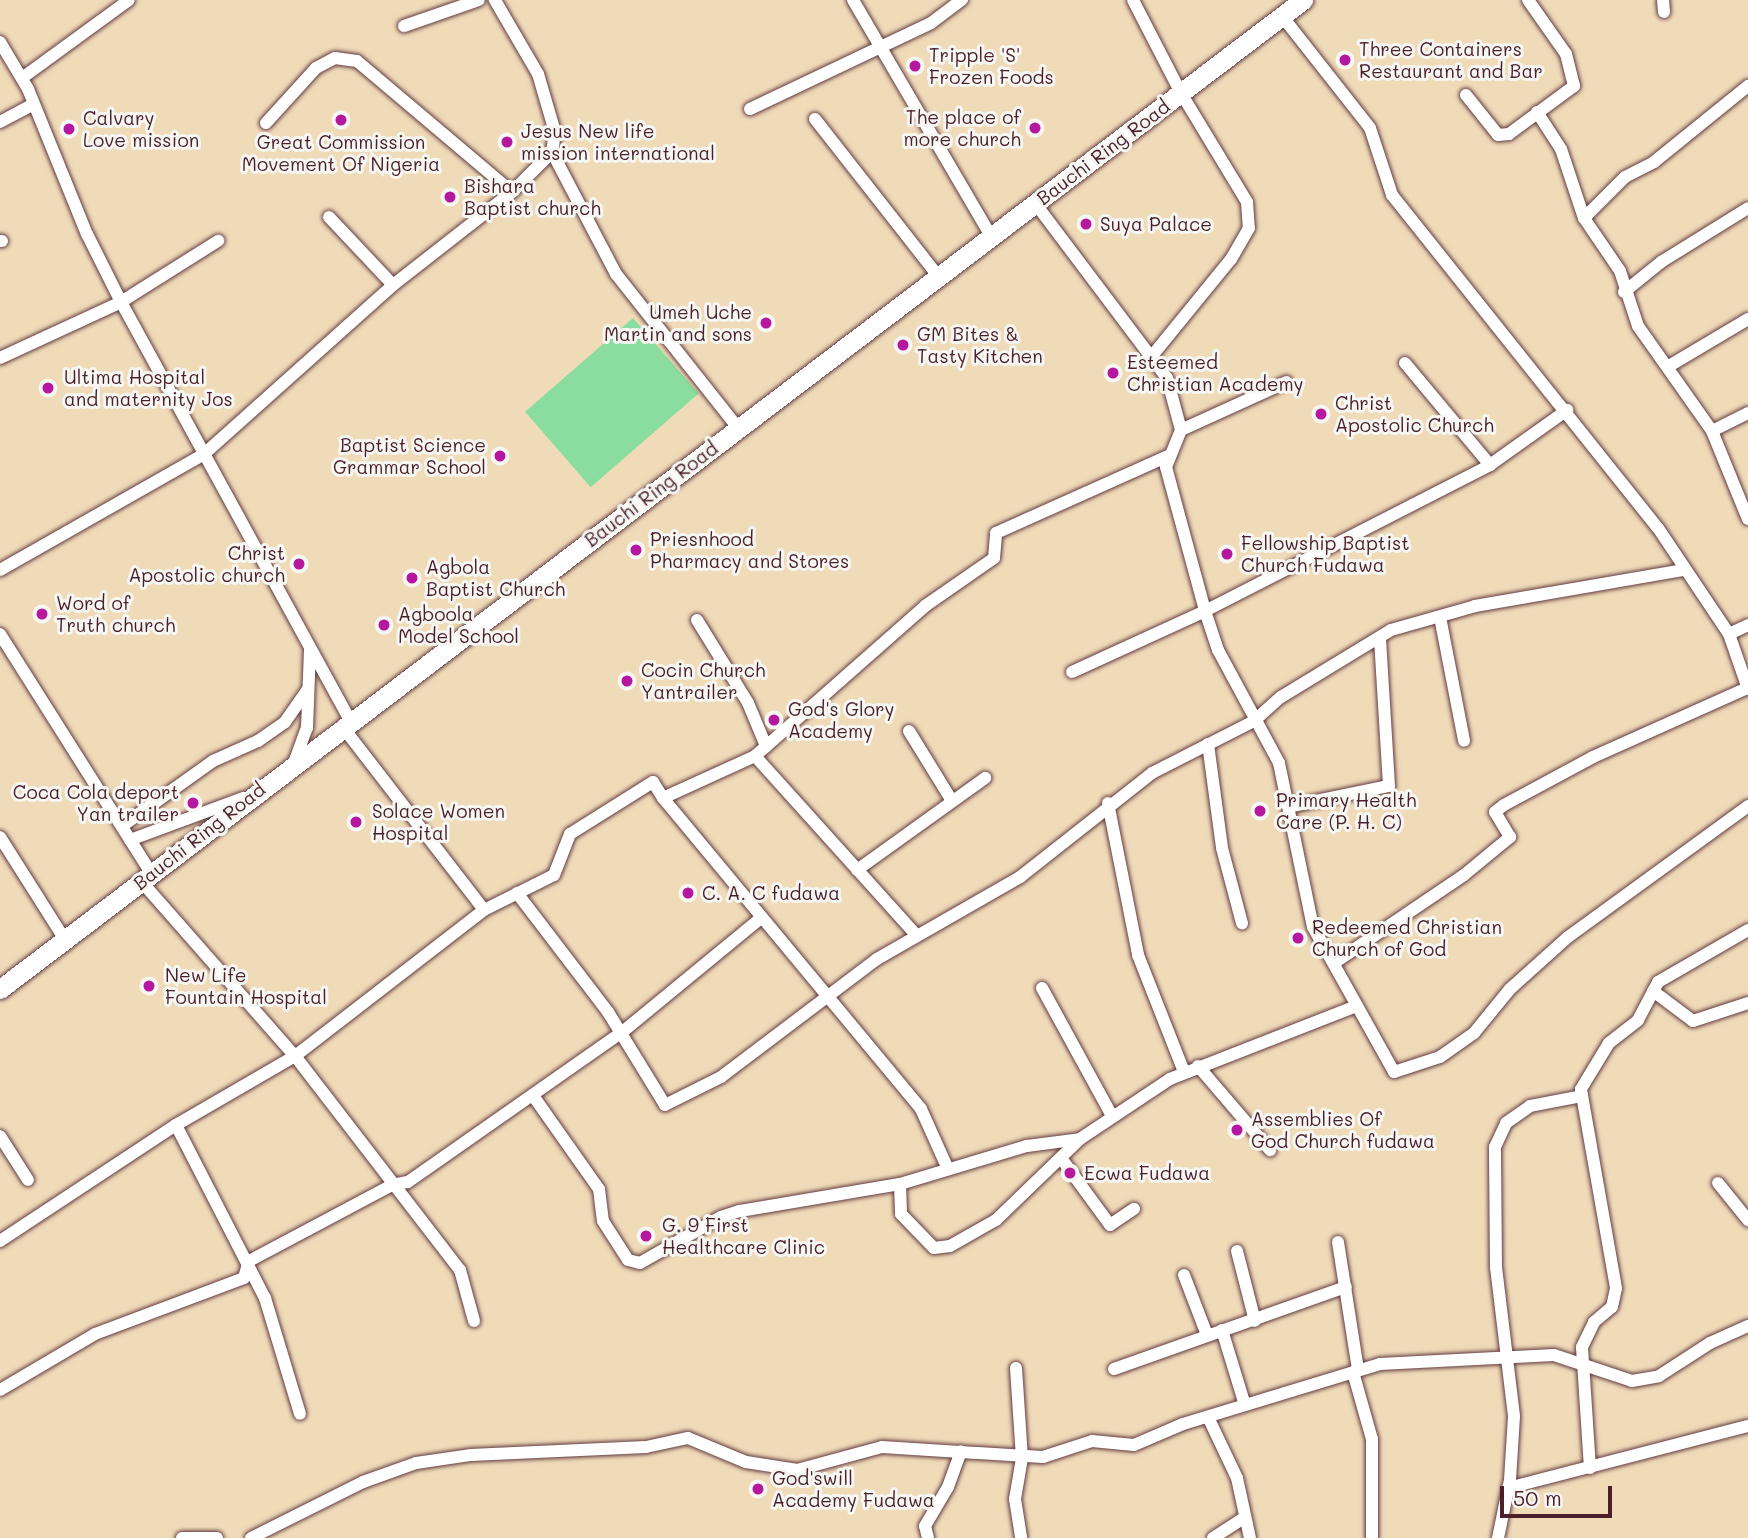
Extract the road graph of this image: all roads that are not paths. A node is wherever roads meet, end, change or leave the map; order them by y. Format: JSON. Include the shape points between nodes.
{"nodes":[{"id":1,"x":129,"y":0,"type":"edge"},
{"id":2,"x":479,"y":0,"type":"edge"},
{"id":3,"x":495,"y":0,"type":"edge"},
{"id":4,"x":853,"y":0,"type":"edge"},
{"id":5,"x":962,"y":0,"type":"edge"},
{"id":6,"x":1133,"y":0,"type":"edge"},
{"id":7,"x":1303,"y":0,"type":"edge"},
{"id":8,"x":1528,"y":0,"type":"edge"},
{"id":9,"x":1282,"y":16,"type":"junction"},
{"id":10,"x":404,"y":26,"type":"dead end"},
{"id":11,"x":0,"y":42,"type":"edge"},
{"id":12,"x":880,"y":43,"type":"junction"},
{"id":13,"x":22,"y":78,"type":"junction"},
{"id":14,"x":1748,"y":86,"type":"edge"},
{"id":15,"x":1181,"y":93,"type":"junction"},
{"id":16,"x":1466,"y":95,"type":"dead end"},
{"id":17,"x":34,"y":104,"type":"junction"},
{"id":18,"x":750,"y":108,"type":"dead end"},
{"id":19,"x":1537,"y":112,"type":"junction"},
{"id":20,"x":815,"y":118,"type":"dead end"},
{"id":21,"x":0,"y":122,"type":"edge"},
{"id":22,"x":266,"y":123,"type":"dead end"},
{"id":23,"x":552,"y":152,"type":"junction"},
{"id":24,"x":512,"y":192,"type":"junction"},
{"id":25,"x":1035,"y":203,"type":"junction"},
{"id":26,"x":1748,"y":208,"type":"edge"},
{"id":27,"x":329,"y":217,"type":"dead end"},
{"id":28,"x":1584,"y":218,"type":"junction"},
{"id":29,"x":992,"y":238,"type":"junction"},
{"id":30,"x":219,"y":241,"type":"dead end"},
{"id":31,"x":939,"y":276,"type":"junction"},
{"id":32,"x":393,"y":285,"type":"junction"},
{"id":33,"x":1624,"y":292,"type":"junction"},
{"id":34,"x":121,"y":302,"type":"junction"},
{"id":35,"x":1748,"y":320,"type":"edge"},
{"id":36,"x":1151,"y":357,"type":"junction"},
{"id":37,"x":0,"y":358,"type":"edge"},
{"id":38,"x":1405,"y":363,"type":"dead end"},
{"id":39,"x":1669,"y":366,"type":"junction"},
{"id":40,"x":1287,"y":382,"type":"dead end"},
{"id":41,"x":1567,"y":410,"type":"junction"},
{"id":42,"x":1748,"y":413,"type":"edge"},
{"id":43,"x":738,"y":428,"type":"junction"},
{"id":44,"x":1181,"y":430,"type":"junction"},
{"id":45,"x":1712,"y":431,"type":"junction"},
{"id":46,"x":204,"y":454,"type":"junction"},
{"id":47,"x":1168,"y":456,"type":"junction"},
{"id":48,"x":1490,"y":465,"type":"junction"},
{"id":49,"x":1747,"y":514,"type":"edge"},
{"id":50,"x":0,"y":570,"type":"edge"},
{"id":51,"x":1684,"y":570,"type":"junction"},
{"id":52,"x":1205,"y":611,"type":"junction"},
{"id":53,"x":1440,"y":617,"type":"junction"},
{"id":54,"x":697,"y":620,"type":"dead end"},
{"id":55,"x":1748,"y":625,"type":"edge"},
{"id":56,"x":0,"y":634,"type":"edge"},
{"id":57,"x":1729,"y":634,"type":"junction"},
{"id":58,"x":1380,"y":637,"type":"junction"},
{"id":59,"x":310,"y":647,"type":"junction"},
{"id":60,"x":1072,"y":672,"type":"dead end"},
{"id":61,"x":1748,"y":688,"type":"edge"},
{"id":62,"x":307,"y":690,"type":"junction"},
{"id":63,"x":1254,"y":721,"type":"junction"},
{"id":64,"x":346,"y":723,"type":"junction"},
{"id":65,"x":909,"y":731,"type":"dead end"},
{"id":66,"x":1464,"y":741,"type":"dead end"},
{"id":67,"x":1208,"y":744,"type":"junction"},
{"id":68,"x":766,"y":746,"type":"junction"},
{"id":69,"x":755,"y":756,"type":"junction"},
{"id":70,"x":294,"y":762,"type":"junction"},
{"id":71,"x":985,"y":778,"type":"dead end"},
{"id":72,"x":253,"y":794,"type":"junction"},
{"id":73,"x":663,"y":798,"type":"junction"},
{"id":74,"x":952,"y":801,"type":"junction"},
{"id":75,"x":1108,"y":803,"type":"junction"},
{"id":76,"x":1292,"y":806,"type":"junction"},
{"id":77,"x":1748,"y":806,"type":"edge"},
{"id":78,"x":122,"y":827,"type":"junction"},
{"id":79,"x":0,"y":837,"type":"edge"},
{"id":80,"x":130,"y":840,"type":"junction"},
{"id":81,"x":858,"y":870,"type":"junction"},
{"id":82,"x":146,"y":877,"type":"junction"},
{"id":83,"x":517,"y":893,"type":"junction"},
{"id":84,"x":484,"y":910,"type":"junction"},
{"id":85,"x":760,"y":919,"type":"junction"},
{"id":86,"x":1242,"y":923,"type":"dead end"},
{"id":87,"x":1748,"y":930,"type":"edge"},
{"id":88,"x":917,"y":936,"type":"junction"},
{"id":89,"x":65,"y":940,"type":"junction"},
{"id":90,"x":1334,"y":963,"type":"junction"},
{"id":91,"x":1042,"y":988,"type":"dead end"},
{"id":92,"x":0,"y":989,"type":"edge"},
{"id":93,"x":1653,"y":991,"type":"junction"},
{"id":94,"x":831,"y":996,"type":"junction"},
{"id":95,"x":1748,"y":1003,"type":"edge"},
{"id":96,"x":1354,"y":1007,"type":"junction"},
{"id":97,"x":621,"y":1032,"type":"junction"},
{"id":98,"x":295,"y":1056,"type":"junction"},
{"id":99,"x":1198,"y":1066,"type":"junction"},
{"id":100,"x":1184,"y":1072,"type":"junction"},
{"id":101,"x":1582,"y":1096,"type":"junction"},
{"id":102,"x":534,"y":1097,"type":"junction"},
{"id":103,"x":1112,"y":1116,"type":"junction"},
{"id":104,"x":176,"y":1125,"type":"junction"},
{"id":105,"x":0,"y":1136,"type":"edge"},
{"id":106,"x":1080,"y":1139,"type":"junction"},
{"id":107,"x":1270,"y":1150,"type":"dead end"},
{"id":108,"x":1061,"y":1158,"type":"junction"},
{"id":109,"x":948,"y":1169,"type":"junction"},
{"id":110,"x":29,"y":1180,"type":"dead end"},
{"id":111,"x":1718,"y":1182,"type":"dead end"},
{"id":112,"x":900,"y":1184,"type":"junction"},
{"id":113,"x":392,"y":1185,"type":"junction"},
{"id":114,"x":1134,"y":1209,"type":"dead end"},
{"id":115,"x":1748,"y":1220,"type":"edge"},
{"id":116,"x":0,"y":1241,"type":"edge"},
{"id":117,"x":1338,"y":1242,"type":"dead end"},
{"id":118,"x":1237,"y":1251,"type":"dead end"},
{"id":119,"x":249,"y":1261,"type":"junction"},
{"id":120,"x":1185,"y":1275,"type":"dead end"},
{"id":121,"x":1346,"y":1287,"type":"junction"},
{"id":122,"x":474,"y":1321,"type":"dead end"},
{"id":123,"x":1255,"y":1321,"type":"junction"},
{"id":124,"x":1748,"y":1326,"type":"edge"},
{"id":125,"x":1222,"y":1330,"type":"junction"},
{"id":126,"x":1207,"y":1335,"type":"junction"},
{"id":127,"x":1510,"y":1360,"type":"junction"},
{"id":128,"x":1583,"y":1366,"type":"junction"},
{"id":129,"x":1016,"y":1368,"type":"dead end"},
{"id":130,"x":1114,"y":1368,"type":"dead end"},
{"id":131,"x":1356,"y":1371,"type":"junction"},
{"id":132,"x":0,"y":1390,"type":"edge"},
{"id":133,"x":1245,"y":1405,"type":"junction"},
{"id":134,"x":300,"y":1414,"type":"dead end"},
{"id":135,"x":1208,"y":1417,"type":"junction"},
{"id":136,"x":1748,"y":1426,"type":"edge"},
{"id":137,"x":961,"y":1451,"type":"junction"},
{"id":138,"x":1022,"y":1458,"type":"junction"},
{"id":139,"x":1590,"y":1468,"type":"junction"},
{"id":140,"x":1508,"y":1488,"type":"junction"},
{"id":141,"x":1245,"y":1517,"type":"junction"},
{"id":142,"x":182,"y":1538,"type":"edge"},
{"id":143,"x":217,"y":1538,"type":"edge"},
{"id":144,"x":251,"y":1538,"type":"edge"},
{"id":145,"x":928,"y":1538,"type":"edge"},
{"id":146,"x":1021,"y":1538,"type":"edge"},
{"id":147,"x":1213,"y":1538,"type":"edge"},
{"id":148,"x":1250,"y":1538,"type":"edge"},
{"id":149,"x":1372,"y":1538,"type":"edge"},
{"id":150,"x":1498,"y":1538,"type":"edge"}],
"edges":[{"from":1,"to":13,"type":"street"},
{"from":2,"to":10,"type":"street"},
{"from":3,"to":23,"type":"street","via":[[538,74],[555,132]]},
{"from":4,"to":12,"type":"street"},
{"from":5,"to":12,"type":"street","via":[[931,23]]},
{"from":6,"to":15,"type":"street"},
{"from":7,"to":9,"type":"main road","name":"Bauchi Ring Road"},
{"from":8,"to":19,"type":"street","via":[[1574,73],[1574,86],[1566,95]]},
{"from":9,"to":15,"type":"main road","name":"Bauchi Ring Road"},
{"from":9,"to":41,"type":"street","via":[[1370,128],[1392,195]]},
{"from":11,"to":13,"type":"street"},
{"from":12,"to":18,"type":"street"},
{"from":12,"to":29,"type":"street"},
{"from":13,"to":17,"type":"street"},
{"from":14,"to":28,"type":"street","via":[[1654,162],[1625,177]]},
{"from":15,"to":25,"type":"main road","name":"Bauchi Ring Road"},
{"from":15,"to":36,"type":"street","via":[[1247,202],[1249,228],[1231,258]]},
{"from":16,"to":19,"type":"street","via":[[1498,135],[1509,134]]},
{"from":17,"to":21,"type":"street"},
{"from":17,"to":34,"type":"street","via":[[87,234]]},
{"from":19,"to":28,"type":"street","via":[[1561,149]]},
{"from":20,"to":31,"type":"street"},
{"from":22,"to":24,"type":"street","via":[[316,68],[335,58],[357,61]]},
{"from":23,"to":24,"type":"street"},
{"from":23,"to":43,"type":"street","via":[[616,274]]},
{"from":24,"to":32,"type":"street"},
{"from":25,"to":29,"type":"main road","name":"Bauchi Ring Road"},
{"from":25,"to":36,"type":"street"},
{"from":26,"to":33,"type":"street","via":[[1661,262]]},
{"from":27,"to":32,"type":"street"},
{"from":28,"to":33,"type":"street","via":[[1619,271]]},
{"from":29,"to":31,"type":"main road","name":"Bauchi Ring Road"},
{"from":30,"to":34,"type":"street"},
{"from":31,"to":43,"type":"main road","name":"Bauchi Ring Road"},
{"from":32,"to":46,"type":"street"},
{"from":33,"to":39,"type":"street","via":[[1638,326]]},
{"from":34,"to":37,"type":"street"},
{"from":34,"to":46,"type":"street"},
{"from":35,"to":39,"type":"street"},
{"from":36,"to":44,"type":"street","via":[[1167,378]]},
{"from":38,"to":48,"type":"street"},
{"from":39,"to":45,"type":"street"},
{"from":40,"to":44,"type":"street"},
{"from":41,"to":48,"type":"street"},
{"from":41,"to":51,"type":"street","via":[[1658,528]]},
{"from":42,"to":45,"type":"street"},
{"from":43,"to":64,"type":"main road","name":"Bauchi Ring Road"},
{"from":44,"to":47,"type":"street"},
{"from":45,"to":49,"type":"street"},
{"from":46,"to":50,"type":"street"},
{"from":46,"to":59,"type":"street"},
{"from":47,"to":52,"type":"street","via":[[1173,497]]},
{"from":47,"to":68,"type":"street","via":[[996,533],[995,558],[925,606]]},
{"from":48,"to":52,"type":"street"},
{"from":51,"to":53,"type":"street","via":[[1475,606]]},
{"from":51,"to":57,"type":"street"},
{"from":52,"to":60,"type":"street"},
{"from":52,"to":63,"type":"street","via":[[1218,650]]},
{"from":53,"to":58,"type":"street"},
{"from":53,"to":66,"type":"street"},
{"from":54,"to":68,"type":"street","via":[[748,703]]},
{"from":55,"to":57,"type":"street"},
{"from":56,"to":78,"type":"street"},
{"from":57,"to":61,"type":"street"},
{"from":58,"to":63,"type":"street","via":[[1281,697]]},
{"from":58,"to":76,"type":"street","via":[[1390,786]]},
{"from":59,"to":62,"type":"street"},
{"from":59,"to":64,"type":"street"},
{"from":61,"to":90,"type":"street","via":[[1593,758],[1504,805],[1495,812],[1510,837],[1464,875]]},
{"from":62,"to":70,"type":"street","via":[[307,729]]},
{"from":62,"to":78,"type":"street","via":[[285,722],[258,741],[214,761]]},
{"from":63,"to":67,"type":"street"},
{"from":63,"to":76,"type":"street","via":[[1273,745]]},
{"from":64,"to":70,"type":"main road","name":"Bauchi Ring Road"},
{"from":64,"to":84,"type":"street"},
{"from":65,"to":74,"type":"street"},
{"from":67,"to":75,"type":"street"},
{"from":67,"to":86,"type":"street","via":[[1222,848]]},
{"from":68,"to":69,"type":"street"},
{"from":69,"to":73,"type":"street"},
{"from":69,"to":81,"type":"street"},
{"from":70,"to":72,"type":"main road","name":"Bauchi Ring Road"},
{"from":71,"to":74,"type":"street"},
{"from":72,"to":80,"type":"street"},
{"from":72,"to":82,"type":"main road","name":"Bauchi Ring Road"},
{"from":73,"to":83,"type":"street","via":[[653,782],[570,834],[554,875]]},
{"from":73,"to":85,"type":"street"},
{"from":74,"to":81,"type":"street"},
{"from":75,"to":88,"type":"street","via":[[1020,877]]},
{"from":75,"to":100,"type":"street","via":[[1138,955]]},
{"from":76,"to":90,"type":"street","via":[[1313,927]]},
{"from":77,"to":96,"type":"street","via":[[1568,937],[1510,989],[1474,1033],[1440,1057],[1394,1072]]},
{"from":78,"to":80,"type":"street"},
{"from":79,"to":89,"type":"street"},
{"from":80,"to":82,"type":"street"},
{"from":81,"to":88,"type":"street"},
{"from":82,"to":89,"type":"main road","name":"Bauchi Ring Road"},
{"from":82,"to":98,"type":"street"},
{"from":83,"to":84,"type":"street"},
{"from":83,"to":97,"type":"street"},
{"from":84,"to":98,"type":"street"},
{"from":85,"to":94,"type":"street"},
{"from":85,"to":97,"type":"street"},
{"from":87,"to":93,"type":"street","via":[[1658,982]]},
{"from":88,"to":94,"type":"street","via":[[877,958]]},
{"from":89,"to":92,"type":"main road","name":"Bauchi Ring Road"},
{"from":90,"to":96,"type":"street"},
{"from":91,"to":103,"type":"street"},
{"from":93,"to":95,"type":"street","via":[[1693,1021]]},
{"from":93,"to":101,"type":"street","via":[[1638,1020],[1609,1043],[1587,1075]]},
{"from":94,"to":97,"type":"street","via":[[721,1077],[665,1105]]},
{"from":94,"to":109,"type":"street","via":[[921,1109]]},
{"from":96,"to":99,"type":"street"},
{"from":97,"to":102,"type":"street"},
{"from":98,"to":104,"type":"street"},
{"from":98,"to":113,"type":"street"},
{"from":99,"to":100,"type":"street"},
{"from":99,"to":107,"type":"street"},
{"from":100,"to":103,"type":"street"},
{"from":101,"to":127,"type":"street","via":[[1530,1106],[1506,1123],[1495,1147],[1496,1268]]},
{"from":101,"to":128,"type":"street","via":[[1616,1288],[1612,1307],[1594,1322],[1582,1347]]},
{"from":102,"to":112,"type":"street","via":[[599,1189],[603,1221],[628,1260],[640,1263],[740,1211]]},
{"from":102,"to":113,"type":"street","via":[[408,1182]]},
{"from":103,"to":106,"type":"street"},
{"from":104,"to":116,"type":"street"},
{"from":104,"to":119,"type":"street"},
{"from":105,"to":110,"type":"street"},
{"from":106,"to":108,"type":"street"},
{"from":106,"to":109,"type":"street","via":[[1027,1146]]},
{"from":108,"to":112,"type":"street","via":[[996,1220],[950,1246],[934,1248],[901,1214]]},
{"from":108,"to":114,"type":"street","via":[[1110,1225]]},
{"from":109,"to":112,"type":"street"},
{"from":111,"to":115,"type":"street"},
{"from":113,"to":119,"type":"street"},
{"from":113,"to":122,"type":"street","via":[[460,1270]]},
{"from":117,"to":121,"type":"street"},
{"from":118,"to":123,"type":"street"},
{"from":119,"to":132,"type":"street","via":[[244,1278],[95,1334]]},
{"from":119,"to":134,"type":"street"},
{"from":120,"to":126,"type":"street"},
{"from":121,"to":123,"type":"street"},
{"from":121,"to":131,"type":"street"},
{"from":123,"to":125,"type":"street"},
{"from":124,"to":128,"type":"street","via":[[1710,1343],[1659,1376],[1632,1381]]},
{"from":125,"to":126,"type":"street"},
{"from":125,"to":133,"type":"street"},
{"from":126,"to":130,"type":"street"},
{"from":127,"to":128,"type":"street","via":[[1554,1355]]},
{"from":127,"to":131,"type":"street","via":[[1380,1364]]},
{"from":127,"to":140,"type":"street","via":[[1514,1416]]},
{"from":128,"to":139,"type":"street"},
{"from":129,"to":138,"type":"street"},
{"from":131,"to":133,"type":"street"},
{"from":131,"to":149,"type":"street","via":[[1372,1439]]},
{"from":133,"to":135,"type":"street"},
{"from":135,"to":138,"type":"street","via":[[1134,1445],[1092,1441],[1043,1457]]},
{"from":135,"to":141,"type":"street","via":[[1237,1478]]},
{"from":136,"to":139,"type":"street"},
{"from":137,"to":138,"type":"street"},
{"from":137,"to":144,"type":"street","via":[[882,1447],[797,1470],[746,1462],[688,1438],[646,1447],[471,1455],[416,1464],[363,1482]]},
{"from":137,"to":145,"type":"street","via":[[948,1487],[925,1526]]},
{"from":138,"to":146,"type":"street","via":[[1016,1499]]},
{"from":139,"to":140,"type":"street"},
{"from":140,"to":150,"type":"street"},
{"from":141,"to":147,"type":"street"},
{"from":141,"to":148,"type":"street"},
{"from":142,"to":143,"type":"street"}]}
